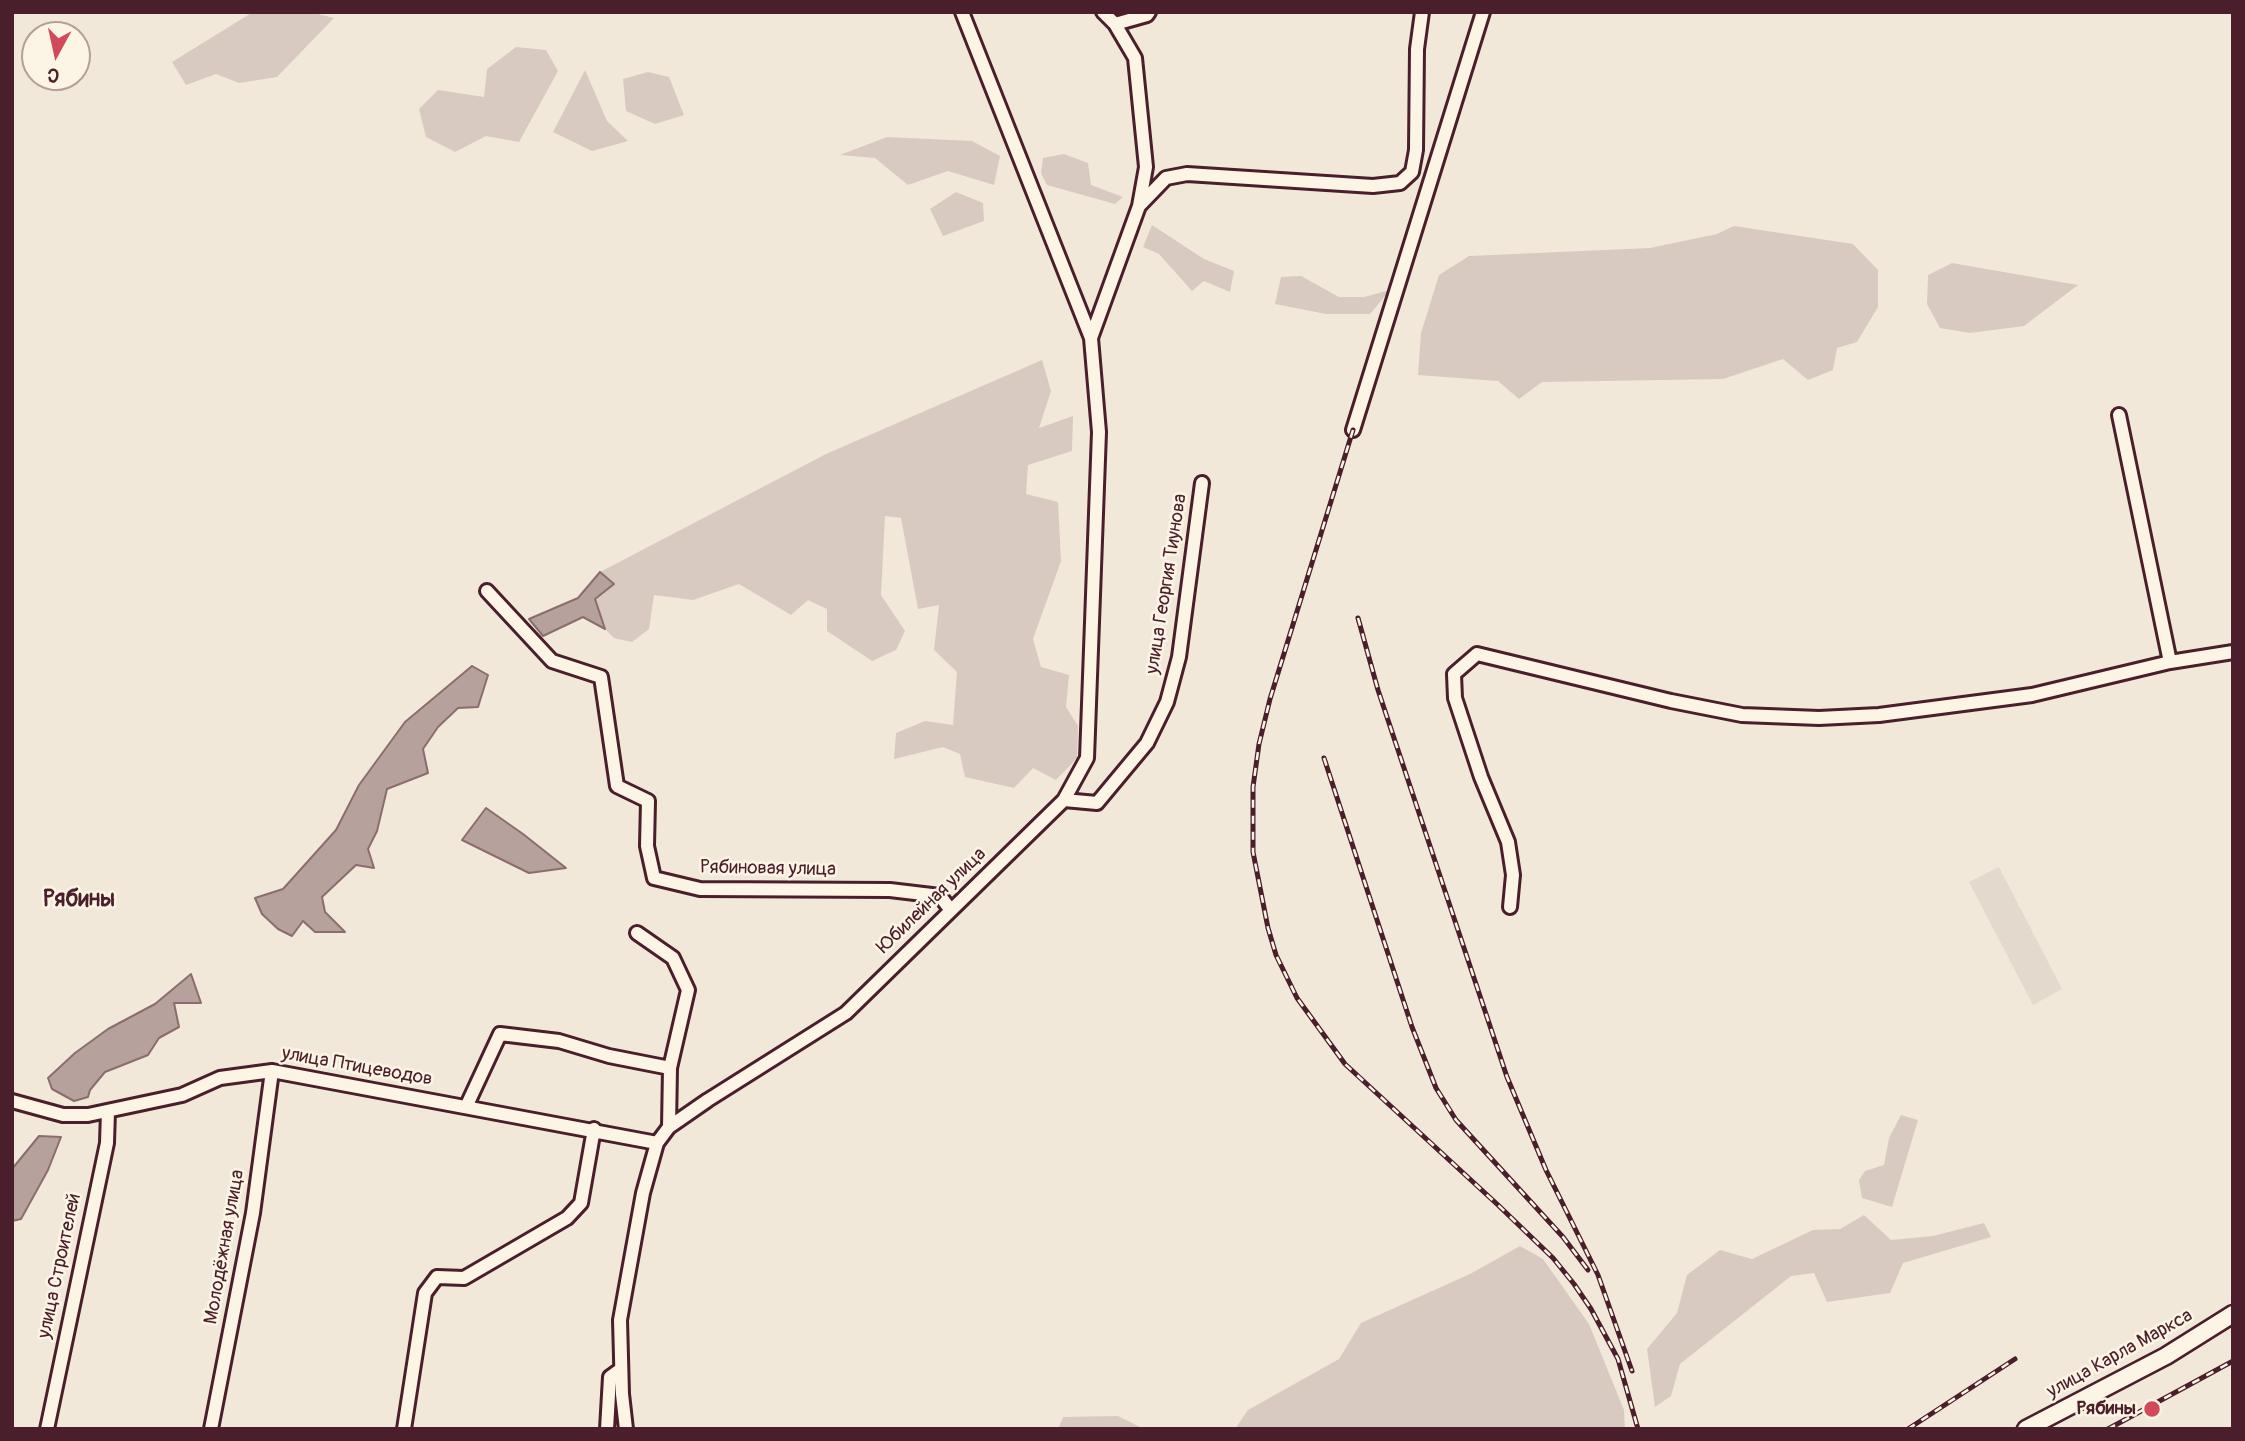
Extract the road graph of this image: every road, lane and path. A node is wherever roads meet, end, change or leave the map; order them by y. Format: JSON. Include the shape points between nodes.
{"nodes":[{"id":1,"x":962,"y":12,"type":"edge"},
{"id":2,"x":1103,"y":12,"type":"edge"},
{"id":3,"x":1149,"y":12,"type":"edge"},
{"id":4,"x":1422,"y":12,"type":"edge"},
{"id":5,"x":1483,"y":12,"type":"edge"},
{"id":6,"x":1115,"y":24,"type":"junction"},
{"id":7,"x":1139,"y":206,"type":"junction"},
{"id":8,"x":1091,"y":338,"type":"junction"},
{"id":9,"x":2119,"y":415,"type":"dead end"},
{"id":10,"x":1353,"y":430,"type":"dead end"},
{"id":11,"x":1202,"y":483,"type":"dead end"},
{"id":12,"x":487,"y":591,"type":"dead end"},
{"id":13,"x":2233,"y":652,"type":"edge"},
{"id":14,"x":2170,"y":662,"type":"junction"},
{"id":15,"x":1064,"y":800,"type":"junction"},
{"id":16,"x":1510,"y":907,"type":"dead end"},
{"id":17,"x":950,"y":909,"type":"junction"},
{"id":18,"x":637,"y":933,"type":"dead end"},
{"id":19,"x":670,"y":1068,"type":"junction"},
{"id":20,"x":272,"y":1071,"type":"junction"},
{"id":21,"x":12,"y":1101,"type":"edge"},
{"id":22,"x":467,"y":1105,"type":"junction"},
{"id":23,"x":108,"y":1111,"type":"junction"},
{"id":24,"x":669,"y":1127,"type":"junction"},
{"id":25,"x":594,"y":1129,"type":"junction"},
{"id":26,"x":657,"y":1143,"type":"junction"},
{"id":27,"x":2233,"y":1314,"type":"edge"},
{"id":28,"x":621,"y":1369,"type":"junction"},
{"id":29,"x":47,"y":1429,"type":"edge"},
{"id":30,"x":211,"y":1429,"type":"edge"},
{"id":31,"x":404,"y":1429,"type":"edge"},
{"id":32,"x":607,"y":1429,"type":"edge"},
{"id":33,"x":626,"y":1429,"type":"edge"},
{"id":34,"x":2026,"y":1429,"type":"edge"}],
"edges":[{"from":1,"to":8,"type":"street","name":"Юбилейная улица"},
{"from":2,"to":6,"type":"street"},
{"from":3,"to":6,"type":"street"},
{"from":4,"to":7,"type":"street","via":[[1416,150],[1412,172],[1400,183],[1373,186],[1187,174],[1166,178]]},
{"from":5,"to":10,"type":"street"},
{"from":6,"to":7,"type":"street","via":[[1135,58],[1146,167]]},
{"from":7,"to":8,"type":"street"},
{"from":8,"to":15,"type":"street","name":"Юбилейная улица","via":[[1098,432],[1091,712],[1087,758]]},
{"from":9,"to":14,"type":"street"},
{"from":11,"to":15,"type":"street","name":"улица Георгия Тиунова","via":[[1179,657],[1167,702],[1147,743],[1097,803]]},
{"from":12,"to":17,"type":"street","name":"Рябиновая улица","via":[[552,661],[601,677],[617,786],[648,801],[647,846],[654,878],[700,889],[890,890],[940,896]]},
{"from":13,"to":14,"type":"street"},
{"from":14,"to":16,"type":"street","via":[[2032,695],[1819,718],[1742,715],[1477,653],[1454,674],[1455,698],[1480,777],[1508,842],[1513,875]]},
{"from":15,"to":17,"type":"street","name":"Юбилейная улица"},
{"from":17,"to":24,"type":"street","name":"Юбилейная улица","via":[[846,1013]]},
{"from":18,"to":19,"type":"street","via":[[673,958],[688,990]]},
{"from":19,"to":22,"type":"street","via":[[559,1041],[500,1034]]},
{"from":19,"to":24,"type":"street"},
{"from":20,"to":22,"type":"street","name":"улица Птицеводов"},
{"from":20,"to":23,"type":"street","name":"улица Птицеводов","via":[[220,1078],[182,1095]]},
{"from":20,"to":30,"type":"street","name":"Молодёжная улица","via":[[253,1213]]},
{"from":21,"to":23,"type":"street","name":"улица Птицеводов","via":[[63,1115]]},
{"from":22,"to":25,"type":"street","name":"улица Птицеводов"},
{"from":23,"to":29,"type":"street","name":"улица Строителей","via":[[107,1143]]},
{"from":24,"to":26,"type":"street","name":"Юбилейная улица"},
{"from":25,"to":26,"type":"street","name":"улица Птицеводов"},
{"from":25,"to":31,"type":"street","via":[[581,1203],[567,1218],[464,1278],[437,1277],[425,1293]]},
{"from":26,"to":28,"type":"street","name":"Юбилейная улица","via":[[620,1320]]},
{"from":27,"to":34,"type":"main road","name":"улица Карла Маркса","via":[[2165,1356]]},
{"from":28,"to":32,"type":"street","via":[[610,1377]]},
{"from":28,"to":33,"type":"street","name":"Юбилейная улица"}]}
